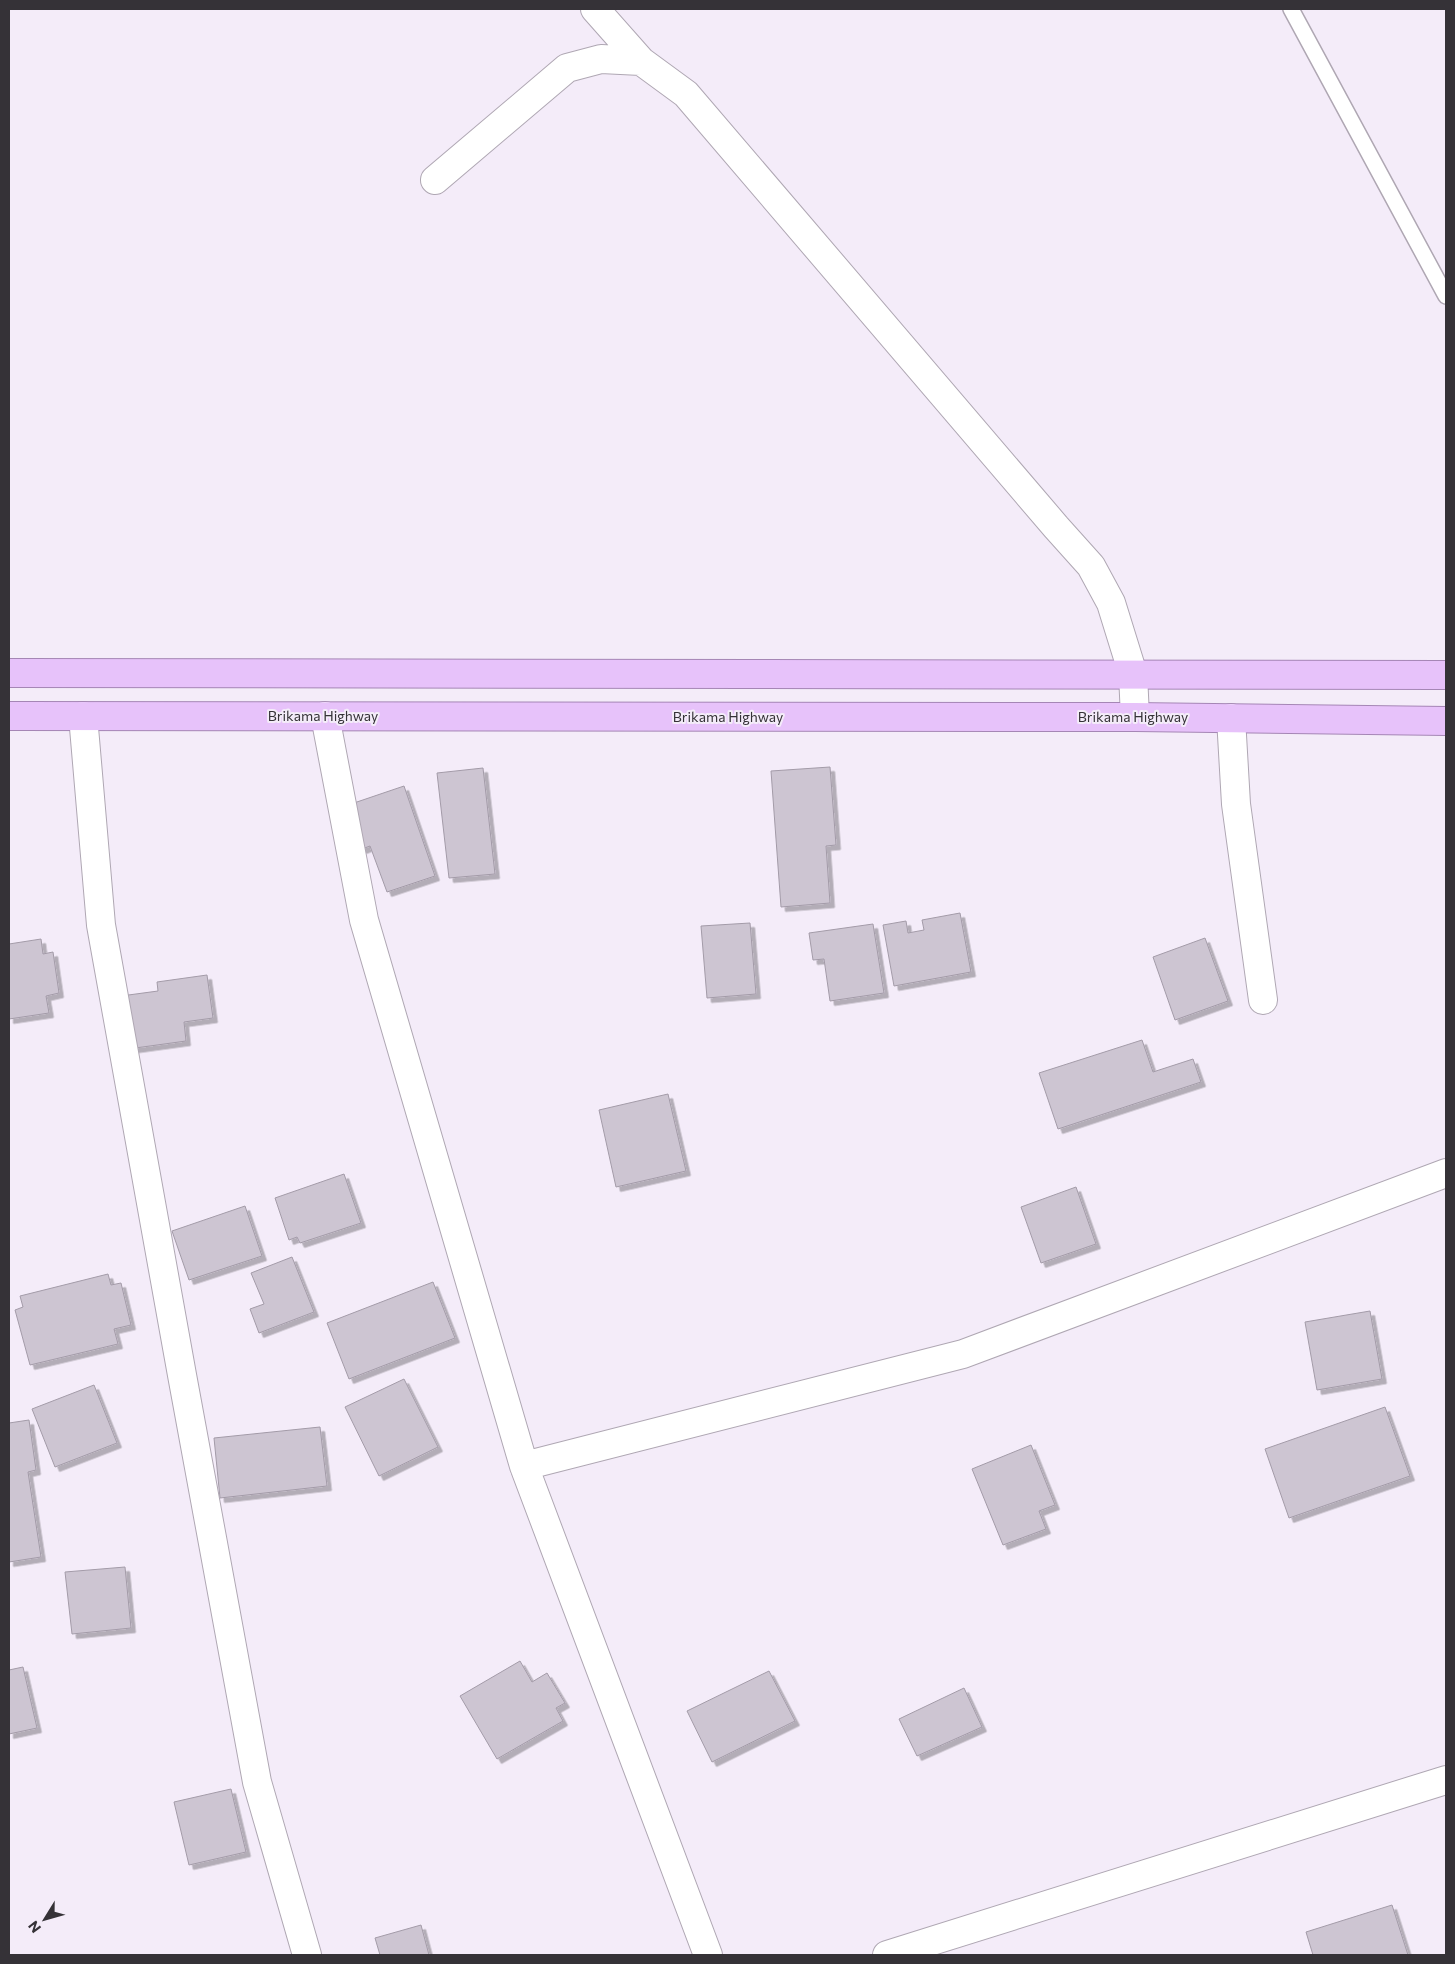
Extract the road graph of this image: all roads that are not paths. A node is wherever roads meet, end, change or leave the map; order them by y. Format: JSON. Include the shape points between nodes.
{"nodes":[{"id":1,"x":595,"y":9,"type":"edge"},
{"id":2,"x":1291,"y":9,"type":"edge"},
{"id":3,"x":641,"y":61,"type":"junction"},
{"id":4,"x":436,"y":180,"type":"dead end"},
{"id":5,"x":1446,"y":296,"type":"edge"},
{"id":6,"x":9,"y":673,"type":"edge"},
{"id":7,"x":1134,"y":674,"type":"junction"},
{"id":8,"x":1446,"y":675,"type":"edge"},
{"id":9,"x":9,"y":716,"type":"edge"},
{"id":10,"x":83,"y":716,"type":"junction"},
{"id":11,"x":325,"y":716,"type":"junction"},
{"id":12,"x":1135,"y":717,"type":"junction"},
{"id":13,"x":1231,"y":718,"type":"junction"},
{"id":14,"x":1446,"y":721,"type":"edge"},
{"id":15,"x":1263,"y":1000,"type":"dead end"},
{"id":16,"x":1446,"y":1173,"type":"edge"},
{"id":17,"x":524,"y":1466,"type":"junction"},
{"id":18,"x":1446,"y":1780,"type":"edge"},
{"id":19,"x":307,"y":1955,"type":"edge"},
{"id":20,"x":708,"y":1955,"type":"edge"},
{"id":21,"x":887,"y":1955,"type":"edge"}],
"edges":[{"from":1,"to":3,"type":"street"},
{"from":2,"to":5,"type":"lane"},
{"from":3,"to":4,"type":"street","via":[[601,58],[567,68]]},
{"from":3,"to":7,"type":"street","via":[[686,94],[1049,520],[1092,566],[1111,603]]},
{"from":6,"to":7,"type":"highway"},
{"from":7,"to":8,"type":"highway"},
{"from":7,"to":12,"type":"street"},
{"from":9,"to":10,"type":"highway","name":"Brikama Highway"},
{"from":10,"to":11,"type":"highway","name":"Brikama Highway"},
{"from":10,"to":19,"type":"street","via":[[101,925],[182,1375],[257,1782]]},
{"from":11,"to":12,"type":"highway","name":"Brikama Highway"},
{"from":11,"to":17,"type":"street","via":[[364,920]]},
{"from":12,"to":13,"type":"highway","name":"Brikama Highway"},
{"from":13,"to":14,"type":"highway","name":"Brikama Highway"},
{"from":13,"to":15,"type":"street","via":[[1236,804]]},
{"from":16,"to":17,"type":"street","via":[[963,1354]]},
{"from":17,"to":20,"type":"street"},
{"from":18,"to":21,"type":"street"}]}
